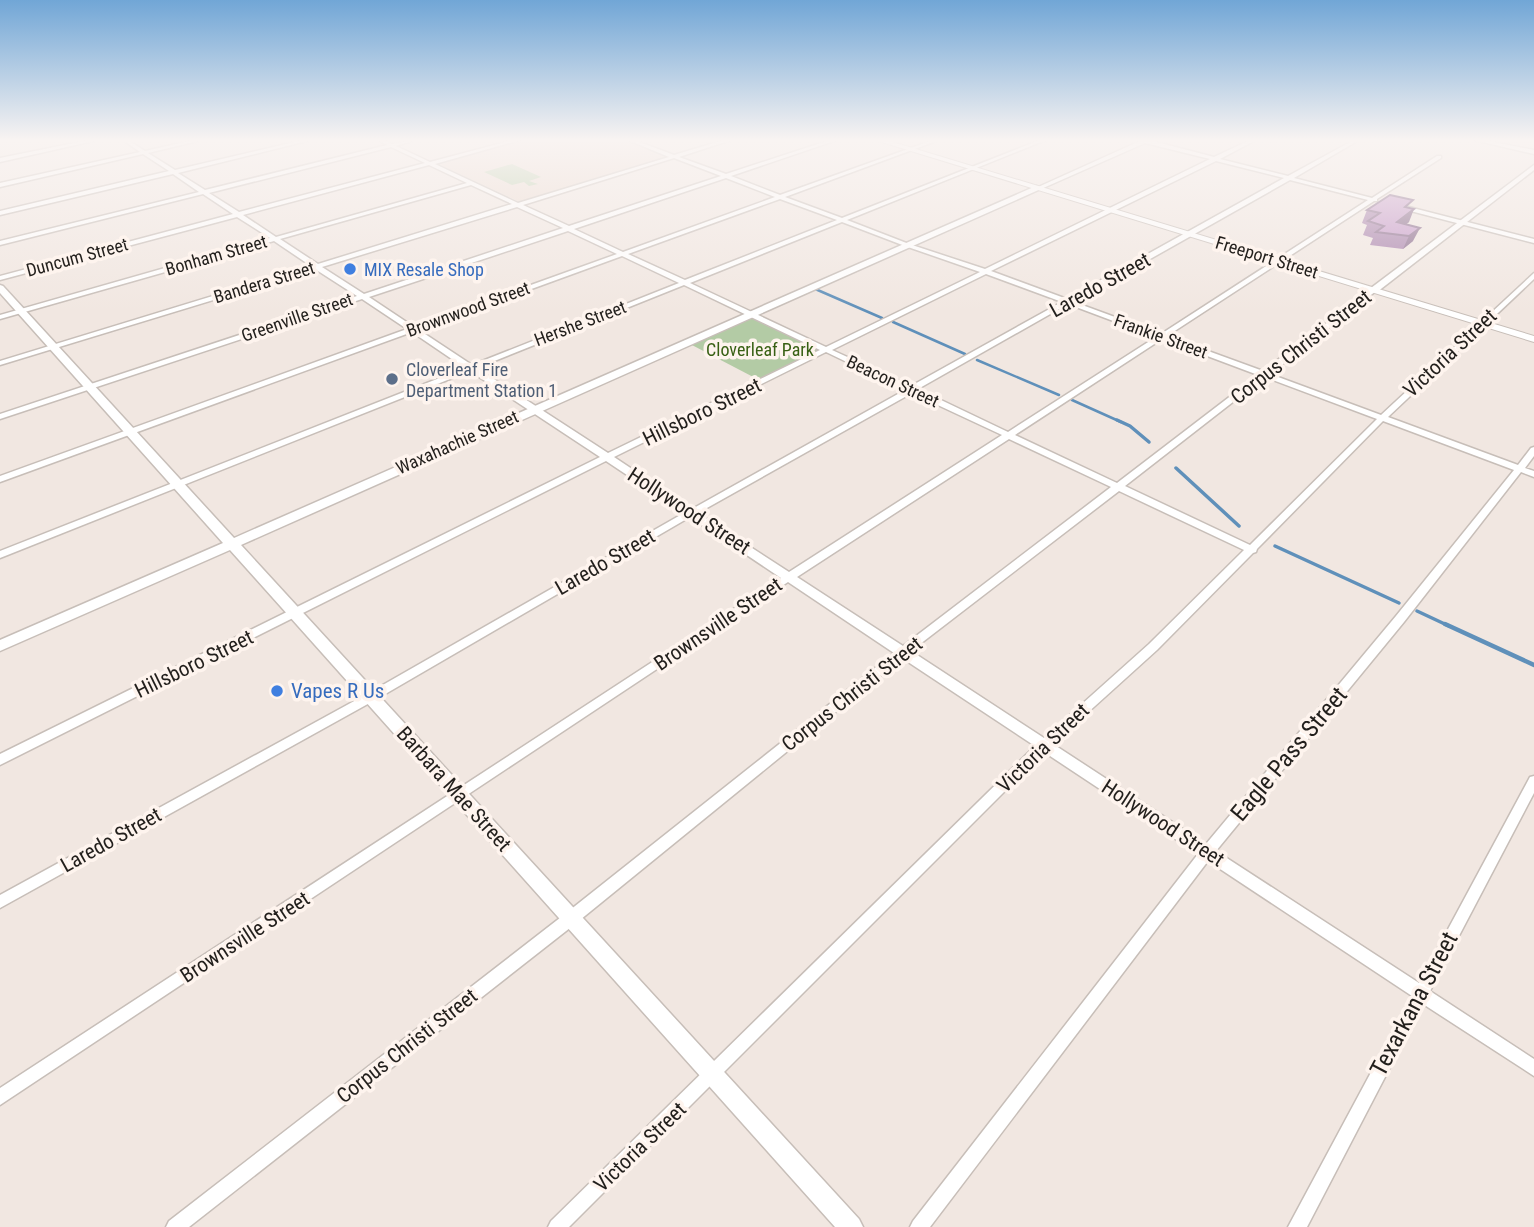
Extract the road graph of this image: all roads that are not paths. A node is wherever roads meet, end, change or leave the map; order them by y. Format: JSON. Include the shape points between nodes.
{"nodes":[{"id":1,"x":65,"y":197,"type":"edge"},
{"id":2,"x":179,"y":197,"type":"edge"},
{"id":3,"x":213,"y":197,"type":"edge"},
{"id":4,"x":301,"y":197,"type":"edge"},
{"id":5,"x":421,"y":197,"type":"edge"},
{"id":6,"x":502,"y":197,"type":"edge"},
{"id":7,"x":543,"y":197,"type":"edge"},
{"id":8,"x":662,"y":197,"type":"edge"},
{"id":9,"x":778,"y":197,"type":"joint"},
{"id":10,"x":899,"y":197,"type":"edge"},
{"id":11,"x":1018,"y":197,"type":"edge"},
{"id":12,"x":1071,"y":197,"type":"edge"},
{"id":13,"x":1135,"y":197,"type":"edge"},
{"id":14,"x":1255,"y":197,"type":"edge"},
{"id":15,"x":1363,"y":197,"type":"edge"},
{"id":16,"x":1378,"y":197,"type":"edge"},
{"id":17,"x":1494,"y":197,"type":"edge"},
{"id":18,"x":1374,"y":200,"type":"junction"},
{"id":19,"x":518,"y":205,"type":"junction"},
{"id":20,"x":1111,"y":209,"type":"junction"},
{"id":21,"x":0,"y":213,"type":"edge"},
{"id":22,"x":238,"y":214,"type":"junction"},
{"id":23,"x":841,"y":221,"type":"junction"},
{"id":24,"x":1462,"y":222,"type":"junction"},
{"id":25,"x":569,"y":228,"type":"junction"},
{"id":26,"x":1190,"y":234,"type":"junction"},
{"id":27,"x":274,"y":238,"type":"junction"},
{"id":28,"x":1534,"y":241,"type":"edge"},
{"id":29,"x":0,"y":243,"type":"edge"},
{"id":30,"x":907,"y":246,"type":"junction"},
{"id":31,"x":623,"y":254,"type":"junction"},
{"id":32,"x":1280,"y":261,"type":"junction"},
{"id":33,"x":316,"y":265,"type":"junction"},
{"id":34,"x":987,"y":272,"type":"junction"},
{"id":35,"x":1534,"y":275,"type":"edge"},
{"id":36,"x":0,"y":278,"type":"edge"},
{"id":37,"x":685,"y":283,"type":"junction"},
{"id":38,"x":0,"y":288,"type":"edge"},
{"id":39,"x":1374,"y":290,"type":"junction"},
{"id":40,"x":362,"y":296,"type":"junction"},
{"id":41,"x":1070,"y":302,"type":"junction"},
{"id":42,"x":21,"y":311,"type":"junction"},
{"id":43,"x":751,"y":314,"type":"junction"},
{"id":44,"x":0,"y":317,"type":"edge"},
{"id":45,"x":1482,"y":323,"type":"junction"},
{"id":46,"x":412,"y":329,"type":"junction"},
{"id":47,"x":1159,"y":336,"type":"junction"},
{"id":48,"x":1534,"y":339,"type":"edge"},
{"id":49,"x":53,"y":347,"type":"junction"},
{"id":50,"x":828,"y":351,"type":"junction"},
{"id":51,"x":0,"y":363,"type":"edge"},
{"id":52,"x":469,"y":366,"type":"junction"},
{"id":53,"x":1265,"y":374,"type":"junction"},
{"id":54,"x":90,"y":387,"type":"junction"},
{"id":55,"x":913,"y":390,"type":"junction"},
{"id":56,"x":533,"y":408,"type":"junction"},
{"id":57,"x":0,"y":417,"type":"edge"},
{"id":58,"x":1382,"y":418,"type":"junction"},
{"id":59,"x":130,"y":432,"type":"junction"},
{"id":60,"x":1009,"y":435,"type":"junction"},
{"id":61,"x":1534,"y":450,"type":"edge"},
{"id":62,"x":607,"y":457,"type":"junction"},
{"id":63,"x":1520,"y":468,"type":"junction"},
{"id":64,"x":1534,"y":474,"type":"edge"},
{"id":65,"x":0,"y":479,"type":"edge"},
{"id":66,"x":178,"y":484,"type":"junction"},
{"id":67,"x":1121,"y":487,"type":"junction"},
{"id":68,"x":691,"y":513,"type":"junction"},
{"id":69,"x":231,"y":544,"type":"junction"},
{"id":70,"x":1253,"y":550,"type":"junction"},
{"id":71,"x":0,"y":555,"type":"edge"},
{"id":72,"x":789,"y":577,"type":"junction"},
{"id":73,"x":295,"y":614,"type":"junction"},
{"id":74,"x":0,"y":646,"type":"edge"},
{"id":75,"x":904,"y":651,"type":"junction"},
{"id":76,"x":371,"y":697,"type":"junction"},
{"id":77,"x":1044,"y":745,"type":"junction"},
{"id":78,"x":0,"y":760,"type":"edge"},
{"id":79,"x":1534,"y":781,"type":"edge"},
{"id":80,"x":460,"y":795,"type":"junction"},
{"id":81,"x":1208,"y":853,"type":"junction"},
{"id":82,"x":0,"y":902,"type":"edge"},
{"id":83,"x":570,"y":919,"type":"junction"},
{"id":84,"x":1420,"y":992,"type":"junction"},
{"id":85,"x":1534,"y":1068,"type":"edge"},
{"id":86,"x":713,"y":1075,"type":"junction"},
{"id":87,"x":0,"y":1097,"type":"edge"},
{"id":88,"x":175,"y":1227,"type":"edge"},
{"id":89,"x":557,"y":1227,"type":"edge"},
{"id":90,"x":851,"y":1227,"type":"edge"},
{"id":91,"x":919,"y":1227,"type":"edge"},
{"id":92,"x":1297,"y":1227,"type":"edge"}],
"edges":[{"from":1,"to":21,"type":"street"},
{"from":2,"to":29,"type":"street"},
{"from":3,"to":22,"type":"street","name":"Hollywood Street"},
{"from":4,"to":22,"type":"street","name":"Duncum Street"},
{"from":5,"to":27,"type":"street","name":"Bonham Street"},
{"from":6,"to":19,"type":"street","name":"Beacon Street"},
{"from":7,"to":19,"type":"street","name":"Bandera Street"},
{"from":8,"to":25,"type":"street","name":"Greenville Street"},
{"from":9,"to":23,"type":"street","name":"Frankie Street"},
{"from":9,"to":31,"type":"street","name":"Brownwood Street"},
{"from":10,"to":23,"type":"street","name":"Hershe Street"},
{"from":11,"to":30,"type":"street","name":"Waxahachie Street"},
{"from":12,"to":20,"type":"main road","name":"Freeport Street"},
{"from":13,"to":20,"type":"street","name":"Hillsboro Street"},
{"from":14,"to":26,"type":"street","name":"Laredo Street"},
{"from":15,"to":18,"type":"street"},
{"from":16,"to":18,"type":"street","name":"Brownsville Street"},
{"from":17,"to":24,"type":"street","name":"Corpus Christi Street"},
{"from":18,"to":24,"type":"street"},
{"from":18,"to":32,"type":"street","name":"Brownsville Street"},
{"from":19,"to":25,"type":"street","name":"Beacon Street"},
{"from":19,"to":33,"type":"street","name":"Bandera Street"},
{"from":20,"to":26,"type":"main road","name":"Freeport Street"},
{"from":20,"to":34,"type":"street","name":"Hillsboro Street"},
{"from":22,"to":27,"type":"street","name":"Hollywood Street"},
{"from":22,"to":36,"type":"street","name":"Duncum Street"},
{"from":23,"to":30,"type":"street","name":"Frankie Street"},
{"from":23,"to":37,"type":"street","name":"Hershe Street"},
{"from":24,"to":28,"type":"street"},
{"from":24,"to":39,"type":"street","name":"Corpus Christi Street"},
{"from":25,"to":31,"type":"street","name":"Beacon Street"},
{"from":25,"to":40,"type":"street","name":"Greenville Street"},
{"from":26,"to":32,"type":"main road","name":"Freeport Street"},
{"from":26,"to":41,"type":"street","name":"Laredo Street"},
{"from":27,"to":33,"type":"street","name":"Hollywood Street"},
{"from":27,"to":42,"type":"street","name":"Bonham Street"},
{"from":30,"to":34,"type":"street","name":"Frankie Street"},
{"from":30,"to":43,"type":"street","name":"Waxahachie Street"},
{"from":31,"to":37,"type":"street","name":"Beacon Street"},
{"from":31,"to":46,"type":"street","name":"Brownwood Street"},
{"from":32,"to":39,"type":"main road","name":"Freeport Street"},
{"from":32,"to":47,"type":"street","name":"Brownsville Street"},
{"from":33,"to":40,"type":"street","name":"Hollywood Street"},
{"from":33,"to":49,"type":"street","name":"Bandera Street"},
{"from":34,"to":41,"type":"street","name":"Frankie Street"},
{"from":34,"to":50,"type":"street","name":"Hillsboro Street"},
{"from":35,"to":45,"type":"street","name":"Victoria Street"},
{"from":37,"to":43,"type":"street","name":"Beacon Street"},
{"from":37,"to":52,"type":"street","name":"Hershe Street"},
{"from":38,"to":42,"type":"street","name":"Barbara Mae Street"},
{"from":39,"to":45,"type":"main road","name":"Freeport Street"},
{"from":39,"to":53,"type":"street","name":"Corpus Christi Street"},
{"from":40,"to":46,"type":"street","name":"Hollywood Street"},
{"from":40,"to":54,"type":"street","name":"Greenville Street"},
{"from":41,"to":47,"type":"street","name":"Frankie Street"},
{"from":41,"to":55,"type":"street","name":"Laredo Street"},
{"from":42,"to":44,"type":"street","name":"Bonham Street"},
{"from":42,"to":49,"type":"street","name":"Barbara Mae Street"},
{"from":43,"to":50,"type":"street","name":"Beacon Street"},
{"from":43,"to":56,"type":"street","name":"Waxahachie Street"},
{"from":45,"to":48,"type":"main road","name":"Freeport Street"},
{"from":45,"to":58,"type":"street","name":"Victoria Street"},
{"from":46,"to":52,"type":"street","name":"Hollywood Street"},
{"from":46,"to":59,"type":"street","name":"Brownwood Street"},
{"from":47,"to":53,"type":"street","name":"Frankie Street"},
{"from":47,"to":60,"type":"street","name":"Brownsville Street"},
{"from":49,"to":51,"type":"street","name":"Bandera Street"},
{"from":49,"to":54,"type":"street","name":"Barbara Mae Street"},
{"from":50,"to":55,"type":"street","name":"Beacon Street"},
{"from":50,"to":62,"type":"street","name":"Hillsboro Street"},
{"from":52,"to":56,"type":"street","name":"Hollywood Street"},
{"from":52,"to":66,"type":"street","name":"Hershe Street"},
{"from":53,"to":58,"type":"street","name":"Frankie Street"},
{"from":53,"to":67,"type":"street","name":"Corpus Christi Street"},
{"from":54,"to":57,"type":"street","name":"Greenville Street"},
{"from":54,"to":59,"type":"street","name":"Barbara Mae Street"},
{"from":55,"to":60,"type":"street","name":"Beacon Street"},
{"from":55,"to":68,"type":"street","name":"Laredo Street"},
{"from":56,"to":62,"type":"street","name":"Hollywood Street"},
{"from":56,"to":69,"type":"street","name":"Waxahachie Street"},
{"from":58,"to":63,"type":"street","name":"Frankie Street"},
{"from":58,"to":70,"type":"street","name":"Victoria Street"},
{"from":59,"to":65,"type":"street","name":"Brownwood Street"},
{"from":59,"to":66,"type":"street","name":"Barbara Mae Street"},
{"from":60,"to":67,"type":"street","name":"Beacon Street"},
{"from":60,"to":72,"type":"street","name":"Brownsville Street"},
{"from":61,"to":63,"type":"street","name":"Eagle Pass Street"},
{"from":62,"to":68,"type":"street","name":"Hollywood Street"},
{"from":62,"to":73,"type":"street","name":"Hillsboro Street"},
{"from":63,"to":64,"type":"street","name":"Frankie Street"},
{"from":63,"to":81,"type":"street","name":"Eagle Pass Street"},
{"from":66,"to":69,"type":"street","name":"Barbara Mae Street"},
{"from":66,"to":71,"type":"street","name":"Hershe Street"},
{"from":67,"to":70,"type":"street","name":"Beacon Street"},
{"from":67,"to":75,"type":"street","name":"Corpus Christi Street"},
{"from":68,"to":72,"type":"street","name":"Hollywood Street"},
{"from":68,"to":76,"type":"street","name":"Laredo Street"},
{"from":69,"to":73,"type":"street","name":"Barbara Mae Street"},
{"from":69,"to":74,"type":"street","name":"Waxahachie Street"},
{"from":70,"to":77,"type":"street","name":"Victoria Street"},
{"from":72,"to":75,"type":"street","name":"Hollywood Street"},
{"from":72,"to":80,"type":"street","name":"Brownsville Street"},
{"from":73,"to":76,"type":"street","name":"Barbara Mae Street"},
{"from":73,"to":78,"type":"street","name":"Hillsboro Street"},
{"from":75,"to":77,"type":"street","name":"Hollywood Street"},
{"from":75,"to":83,"type":"street","name":"Corpus Christi Street"},
{"from":76,"to":80,"type":"street","name":"Barbara Mae Street"},
{"from":76,"to":82,"type":"street","name":"Laredo Street"},
{"from":77,"to":81,"type":"street","name":"Hollywood Street"},
{"from":77,"to":86,"type":"street","name":"Victoria Street"},
{"from":79,"to":84,"type":"street","name":"Texarkana Street"},
{"from":80,"to":83,"type":"street","name":"Barbara Mae Street"},
{"from":80,"to":87,"type":"street","name":"Brownsville Street"},
{"from":81,"to":84,"type":"street","name":"Hollywood Street"},
{"from":81,"to":91,"type":"street","name":"Eagle Pass Street"},
{"from":83,"to":86,"type":"street","name":"Barbara Mae Street"},
{"from":83,"to":88,"type":"street","name":"Corpus Christi Street"},
{"from":84,"to":85,"type":"street","name":"Hollywood Street"},
{"from":84,"to":92,"type":"street","name":"Texarkana Street"},
{"from":86,"to":89,"type":"street","name":"Victoria Street"},
{"from":86,"to":90,"type":"street","name":"Barbara Mae Street"}]}
